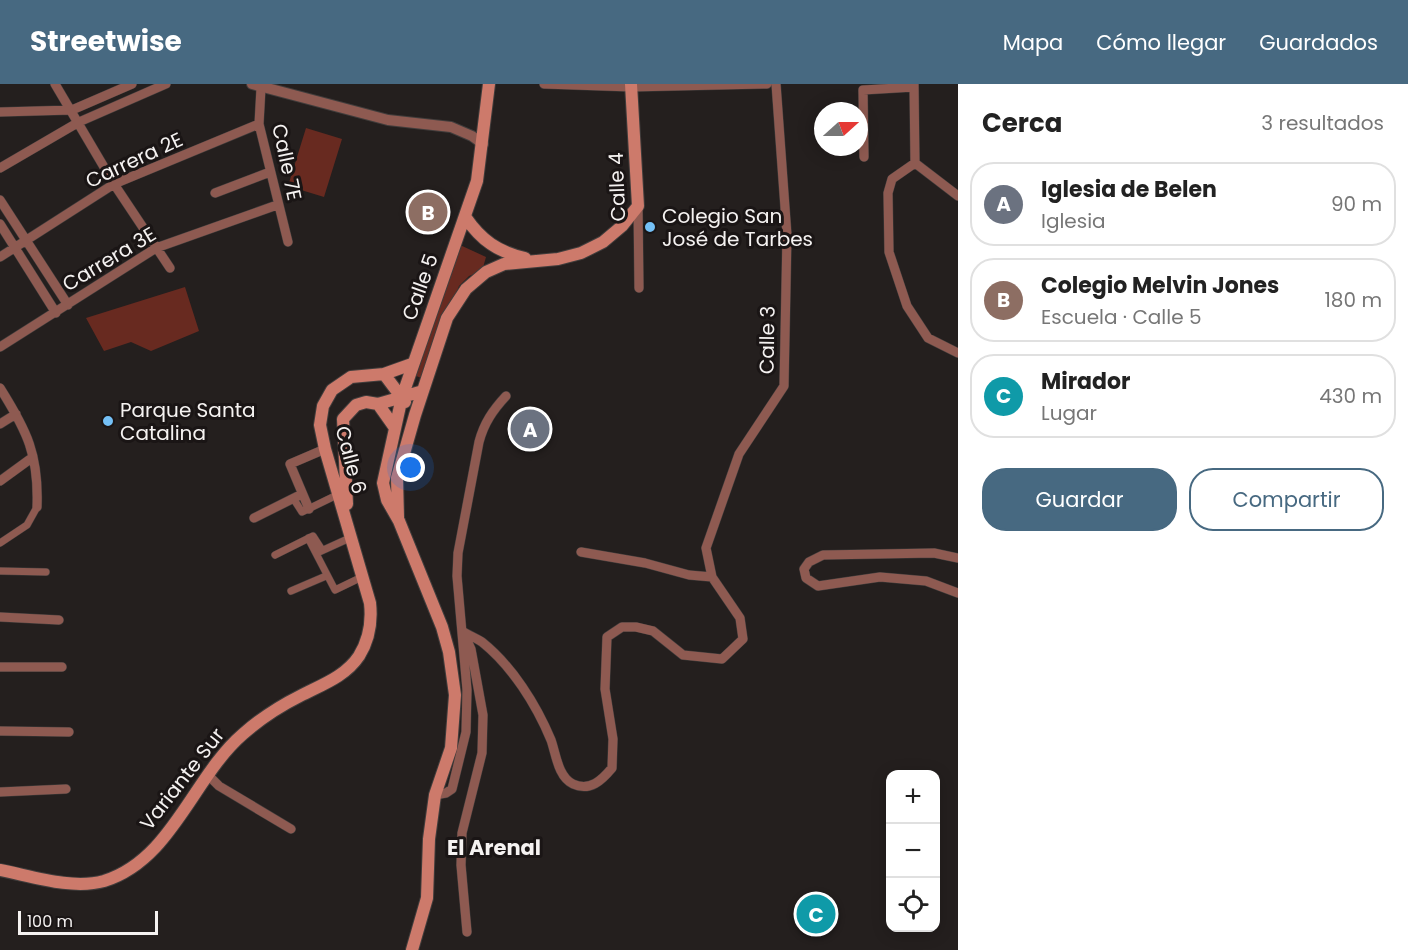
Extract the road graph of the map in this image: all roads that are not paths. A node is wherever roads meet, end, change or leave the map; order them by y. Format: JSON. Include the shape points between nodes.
{"nodes":[{"id":1,"x":55,"y":84,"type":"edge"},
{"id":2,"x":132,"y":84,"type":"edge"},
{"id":3,"x":166,"y":84,"type":"edge"},
{"id":4,"x":489,"y":84,"type":"edge"},
{"id":5,"x":544,"y":84,"type":"edge"},
{"id":6,"x":768,"y":84,"type":"edge"},
{"id":7,"x":776,"y":84,"type":"edge"},
{"id":8,"x":631,"y":85,"type":"edge"},
{"id":9,"x":256,"y":86,"type":"edge"},
{"id":10,"x":914,"y":86,"type":"edge"},
{"id":11,"x":72,"y":110,"type":"junction"},
{"id":12,"x":0,"y":112,"type":"edge"},
{"id":13,"x":79,"y":122,"type":"junction"},
{"id":14,"x":259,"y":124,"type":"junction"},
{"id":15,"x":483,"y":144,"type":"junction"},
{"id":16,"x":864,"y":157,"type":"dead end"},
{"id":17,"x":915,"y":163,"type":"junction"},
{"id":18,"x":0,"y":168,"type":"edge"},
{"id":19,"x":270,"y":172,"type":"junction"},
{"id":20,"x":114,"y":184,"type":"junction"},
{"id":21,"x":214,"y":193,"type":"dead end"},
{"id":22,"x":958,"y":196,"type":"edge"},
{"id":23,"x":0,"y":200,"type":"edge"},
{"id":24,"x":278,"y":205,"type":"junction"},
{"id":25,"x":638,"y":206,"type":"junction"},
{"id":26,"x":466,"y":218,"type":"junction"},
{"id":27,"x":0,"y":224,"type":"edge"},
{"id":28,"x":26,"y":240,"type":"junction"},
{"id":29,"x":288,"y":242,"type":"dead end"},
{"id":30,"x":15,"y":247,"type":"junction"},
{"id":31,"x":156,"y":248,"type":"junction"},
{"id":32,"x":0,"y":257,"type":"edge"},
{"id":33,"x":533,"y":259,"type":"junction"},
{"id":34,"x":170,"y":268,"type":"dead end"},
{"id":35,"x":639,"y":288,"type":"dead end"},
{"id":36,"x":68,"y":305,"type":"junction"},
{"id":37,"x":56,"y":312,"type":"junction"},
{"id":38,"x":0,"y":347,"type":"edge"},
{"id":39,"x":958,"y":353,"type":"edge"},
{"id":40,"x":412,"y":364,"type":"junction"},
{"id":41,"x":384,"y":374,"type":"junction"},
{"id":42,"x":0,"y":388,"type":"edge"},
{"id":43,"x":423,"y":391,"type":"junction"},
{"id":44,"x":506,"y":396,"type":"dead end"},
{"id":45,"x":402,"y":397,"type":"junction"},
{"id":46,"x":378,"y":404,"type":"junction"},
{"id":47,"x":16,"y":414,"type":"junction"},
{"id":48,"x":415,"y":415,"type":"junction"},
{"id":49,"x":0,"y":424,"type":"edge"},
{"id":50,"x":395,"y":428,"type":"junction"},
{"id":51,"x":325,"y":449,"type":"junction"},
{"id":52,"x":33,"y":457,"type":"junction"},
{"id":53,"x":0,"y":481,"type":"edge"},
{"id":54,"x":339,"y":494,"type":"junction"},
{"id":55,"x":297,"y":496,"type":"junction"},
{"id":56,"x":37,"y":507,"type":"joint"},
{"id":57,"x":306,"y":511,"type":"joint"},
{"id":58,"x":254,"y":518,"type":"dead end"},
{"id":59,"x":399,"y":520,"type":"junction"},
{"id":60,"x":350,"y":532,"type":"junction"},
{"id":61,"x":0,"y":543,"type":"edge"},
{"id":62,"x":319,"y":552,"type":"junction"},
{"id":63,"x":581,"y":552,"type":"dead end"},
{"id":64,"x":275,"y":555,"type":"dead end"},
{"id":65,"x":958,"y":558,"type":"edge"},
{"id":66,"x":0,"y":571,"type":"edge"},
{"id":67,"x":46,"y":572,"type":"dead end"},
{"id":68,"x":326,"y":576,"type":"junction"},
{"id":69,"x":364,"y":576,"type":"junction"},
{"id":70,"x":712,"y":577,"type":"junction"},
{"id":71,"x":291,"y":591,"type":"dead end"},
{"id":72,"x":958,"y":593,"type":"edge"},
{"id":73,"x":0,"y":617,"type":"edge"},
{"id":74,"x":59,"y":620,"type":"dead end"},
{"id":75,"x":462,"y":631,"type":"junction"},
{"id":76,"x":368,"y":635,"type":"joint"},
{"id":77,"x":0,"y":667,"type":"edge"},
{"id":78,"x":62,"y":667,"type":"dead end"},
{"id":79,"x":0,"y":731,"type":"edge"},
{"id":80,"x":69,"y":732,"type":"dead end"},
{"id":81,"x":208,"y":776,"type":"junction"},
{"id":82,"x":66,"y":789,"type":"dead end"},
{"id":83,"x":0,"y":792,"type":"edge"},
{"id":84,"x":435,"y":795,"type":"junction"},
{"id":85,"x":291,"y":829,"type":"dead end"},
{"id":86,"x":0,"y":870,"type":"edge"},
{"id":87,"x":467,"y":932,"type":"dead end"},
{"id":88,"x":412,"y":950,"type":"edge"}],
"edges":[{"from":1,"to":11,"type":"street"},
{"from":2,"to":11,"type":"street"},
{"from":3,"to":13,"type":"street"},
{"from":4,"to":15,"type":"main road","name":"Calle 5"},
{"from":5,"to":8,"type":"street"},
{"from":6,"to":8,"type":"street"},
{"from":7,"to":70,"type":"street","name":"Calle 3","via":[[787,235],[784,386],[739,454],[706,548]]},
{"from":8,"to":25,"type":"main road","name":"Calle 4"},
{"from":9,"to":14,"type":"street","name":"Calle 7E"},
{"from":9,"to":15,"type":"street","via":[[388,120],[451,127]]},
{"from":10,"to":16,"type":"street","via":[[863,90]]},
{"from":10,"to":17,"type":"street"},
{"from":11,"to":12,"type":"street"},
{"from":11,"to":13,"type":"street"},
{"from":13,"to":18,"type":"street"},
{"from":13,"to":20,"type":"street"},
{"from":14,"to":19,"type":"street","name":"Calle 7E"},
{"from":14,"to":20,"type":"street","name":"Carrera 2E"},
{"from":15,"to":26,"type":"main road","name":"Calle 5"},
{"from":17,"to":22,"type":"street"},
{"from":17,"to":39,"type":"street","via":[[892,179],[888,193],[889,252],[907,306],[928,338]]},
{"from":19,"to":21,"type":"street"},
{"from":19,"to":24,"type":"street","name":"Calle 7E"},
{"from":20,"to":28,"type":"street","name":"Carrera 2E"},
{"from":20,"to":31,"type":"street"},
{"from":23,"to":28,"type":"street"},
{"from":24,"to":29,"type":"street","name":"Calle 7E"},
{"from":24,"to":31,"type":"street","name":"Carrera 3E"},
{"from":25,"to":33,"type":"main road","via":[[603,242],[558,259]]},
{"from":25,"to":35,"type":"street","name":"Calle 4"},
{"from":26,"to":33,"type":"main road","via":[[477,234],[494,247]]},
{"from":26,"to":40,"type":"main road","name":"Calle 5"},
{"from":27,"to":30,"type":"street"},
{"from":28,"to":30,"type":"street","name":"Carrera 2E"},
{"from":28,"to":36,"type":"street"},
{"from":30,"to":32,"type":"street","name":"Carrera 2E"},
{"from":30,"to":37,"type":"street"},
{"from":31,"to":34,"type":"street"},
{"from":31,"to":36,"type":"street","name":"Carrera 3E"},
{"from":33,"to":43,"type":"main road","name":"Calle 5","via":[[486,272],[466,289],[447,318]]},
{"from":36,"to":37,"type":"street","name":"Carrera 3E"},
{"from":37,"to":38,"type":"street","name":"Carrera 3E"},
{"from":40,"to":41,"type":"main road","name":"Calle 6"},
{"from":40,"to":45,"type":"main road","name":"Calle 5"},
{"from":41,"to":45,"type":"main road"},
{"from":41,"to":51,"type":"main road","name":"Calle 6","via":[[351,377],[332,390],[323,406],[320,425]]},
{"from":42,"to":47,"type":"street"},
{"from":43,"to":45,"type":"main road","name":"Calle 6"},
{"from":43,"to":48,"type":"main road","name":"Calle 5"},
{"from":44,"to":75,"type":"street","via":[[488,418],[478,442],[458,553]]},
{"from":45,"to":46,"type":"main road","name":"Calle 6"},
{"from":45,"to":48,"type":"main road"},
{"from":45,"to":50,"type":"main road","name":"Calle 5"},
{"from":46,"to":50,"type":"main road"},
{"from":46,"to":60,"type":"main road","name":"Calle 6","via":[[356,405],[343,419]]},
{"from":47,"to":49,"type":"street"},
{"from":47,"to":52,"type":"street"},
{"from":48,"to":59,"type":"main road","name":"Calle 5","via":[[397,478]]},
{"from":50,"to":59,"type":"main road","name":"Calle 5","via":[[383,483],[387,500]]},
{"from":51,"to":54,"type":"main road","name":"Calle 6"},
{"from":51,"to":55,"type":"street","via":[[290,465]]},
{"from":52,"to":53,"type":"street"},
{"from":52,"to":56,"type":"street"},
{"from":54,"to":57,"type":"street"},
{"from":54,"to":60,"type":"main road","name":"Calle 6"},
{"from":55,"to":57,"type":"street"},
{"from":55,"to":58,"type":"street"},
{"from":56,"to":61,"type":"street","via":[[27,525]]},
{"from":59,"to":84,"type":"main road","via":[[449,652],[455,695],[451,748]]},
{"from":60,"to":62,"type":"street"},
{"from":60,"to":69,"type":"main road","name":"Calle 6"},
{"from":62,"to":64,"type":"street","via":[[311,537]]},
{"from":62,"to":68,"type":"street"},
{"from":63,"to":70,"type":"street"},
{"from":65,"to":72,"type":"street","via":[[934,553],[823,555],[804,569],[806,578],[818,586],[880,577],[926,580]]},
{"from":66,"to":67,"type":"street"},
{"from":68,"to":69,"type":"street","via":[[335,590]]},
{"from":68,"to":71,"type":"street"},
{"from":69,"to":76,"type":"main road","name":"Calle 6","via":[[371,614]]},
{"from":70,"to":75,"type":"street","via":[[740,618],[743,639],[722,659],[683,655],[652,631],[636,627],[622,627],[607,637],[605,689],[613,739],[612,768],[600,783],[587,786],[573,784],[562,775],[537,710],[506,667],[480,640]]},
{"from":73,"to":74,"type":"street"},
{"from":75,"to":84,"type":"street","via":[[467,690],[464,747],[452,789]]},
{"from":75,"to":87,"type":"street","via":[[471,649],[483,715],[482,753],[462,833]]},
{"from":76,"to":81,"type":"main road","name":"Variante Sur","via":[[360,655],[345,673],[243,734]]},
{"from":77,"to":78,"type":"street"},
{"from":79,"to":80,"type":"street"},
{"from":81,"to":85,"type":"street"},
{"from":81,"to":86,"type":"main road","name":"Variante Sur","via":[[159,840],[139,862],[123,872],[88,883]]},
{"from":82,"to":83,"type":"street"},
{"from":84,"to":88,"type":"main road","via":[[427,898]]}]}
